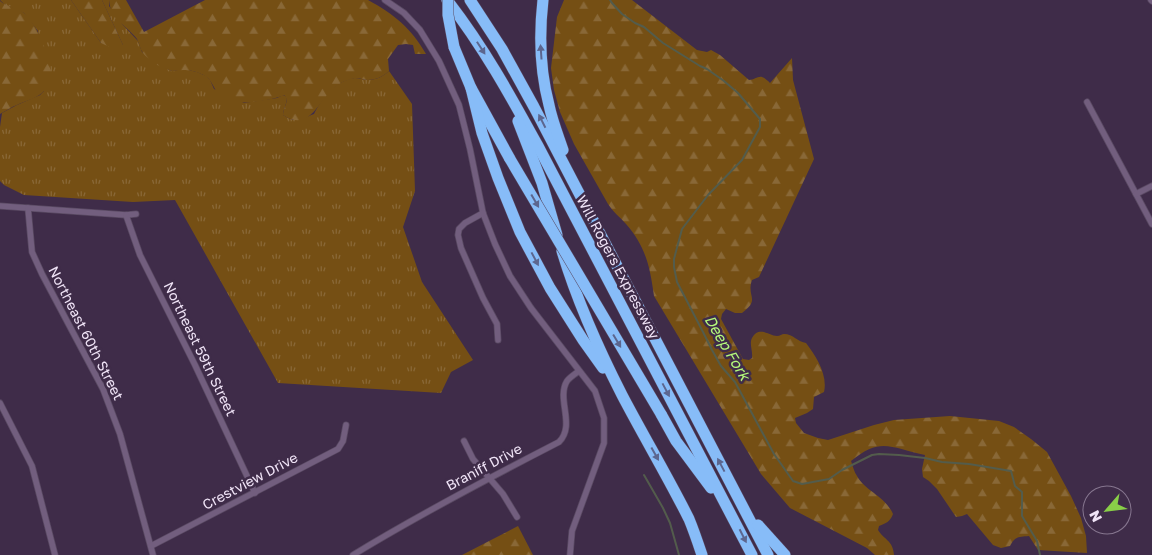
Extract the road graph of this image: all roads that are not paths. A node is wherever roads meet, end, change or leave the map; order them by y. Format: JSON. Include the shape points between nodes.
{"nodes":[{"id":1,"x":384,"y":0,"type":"edge"},
{"id":2,"x":448,"y":0,"type":"edge"},
{"id":3,"x":470,"y":0,"type":"edge"},
{"id":4,"x":544,"y":0,"type":"edge"},
{"id":5,"x":501,"y":78,"type":"junction"},
{"id":6,"x":471,"y":88,"type":"junction"},
{"id":7,"x":1087,"y":102,"type":"dead end"},
{"id":8,"x":572,"y":180,"type":"junction"},
{"id":9,"x":1152,"y":186,"type":"edge"},
{"id":10,"x":1136,"y":194,"type":"junction"},
{"id":11,"x":0,"y":206,"type":"edge"},
{"id":12,"x":28,"y":208,"type":"junction"},
{"id":13,"x":136,"y":214,"type":"dead end"},
{"id":14,"x":483,"y":214,"type":"junction"},
{"id":15,"x":126,"y":216,"type":"junction"},
{"id":16,"x":1152,"y":224,"type":"edge"},
{"id":17,"x":498,"y":340,"type":"dead end"},
{"id":18,"x":579,"y":371,"type":"junction"},
{"id":19,"x":623,"y":396,"type":"junction"},
{"id":20,"x":0,"y":403,"type":"edge"},
{"id":21,"x":346,"y":425,"type":"dead end"},
{"id":22,"x":464,"y":441,"type":"dead end"},
{"id":23,"x":489,"y":478,"type":"junction"},
{"id":24,"x":255,"y":493,"type":"junction"},
{"id":25,"x":744,"y":508,"type":"junction"},
{"id":26,"x":517,"y":518,"type":"dead end"},
{"id":27,"x":733,"y":518,"type":"junction"},
{"id":28,"x":690,"y":521,"type":"junction"},
{"id":29,"x":151,"y":546,"type":"junction"},
{"id":30,"x":55,"y":555,"type":"edge"},
{"id":31,"x":153,"y":555,"type":"edge"},
{"id":32,"x":353,"y":555,"type":"edge"},
{"id":33,"x":570,"y":555,"type":"edge"},
{"id":34,"x":696,"y":555,"type":"edge"},
{"id":35,"x":702,"y":555,"type":"edge"},
{"id":36,"x":752,"y":555,"type":"edge"},
{"id":37,"x":768,"y":555,"type":"edge"},
{"id":38,"x":785,"y":555,"type":"edge"}],
"edges":[{"from":1,"to":14,"type":"street","via":[[420,30],[459,105]]},
{"from":2,"to":5,"type":"highway","name":"Will Rogers Expressway","one_way":true},
{"from":2,"to":6,"type":"highway","bridge":true,"via":[[454,47]]},
{"from":8,"to":3,"type":"highway","name":"Will Rogers Expressway","one_way":true,"via":[[515,72]]},
{"from":8,"to":4,"type":"highway","one_way":true,"via":[[545,87],[540,46]]},
{"from":5,"to":19,"type":"highway","via":[[542,183],[570,278]]},
{"from":5,"to":27,"type":"highway","name":"Will Rogers Expressway","one_way":true},
{"from":6,"to":19,"type":"highway","one_way":true,"via":[[482,133],[520,232],[550,288]]},
{"from":6,"to":27,"type":"highway","one_way":true,"bridge":true,"via":[[676,440]]},
{"from":7,"to":10,"type":"street"},
{"from":25,"to":8,"type":"highway","name":"Will Rogers Expressway","one_way":true},
{"from":9,"to":10,"type":"street"},
{"from":10,"to":16,"type":"street"},
{"from":11,"to":12,"type":"street"},
{"from":12,"to":15,"type":"street"},
{"from":12,"to":29,"type":"street","name":"Northeast 60th Street","via":[[32,252],[103,389],[120,434]]},
{"from":13,"to":15,"type":"street"},
{"from":14,"to":17,"type":"street","via":[[465,223],[458,235],[497,324]]},
{"from":14,"to":18,"type":"street","via":[[510,276]]},
{"from":15,"to":24,"type":"street","name":"Northeast 59th Street","via":[[140,254]]},
{"from":18,"to":23,"type":"street","name":"Braniff Drive","via":[[568,380],[563,390],[564,437]]},
{"from":18,"to":33,"type":"street","via":[[595,391],[604,418],[604,443],[572,531]]},
{"from":19,"to":28,"type":"highway","one_way":true},
{"from":20,"to":30,"type":"street","via":[[32,466]]},
{"from":21,"to":24,"type":"street","name":"Crestview Drive","via":[[338,449]]},
{"from":22,"to":23,"type":"street","via":[[472,459]]},
{"from":23,"to":26,"type":"street"},
{"from":23,"to":32,"type":"street","name":"Braniff Drive"},
{"from":24,"to":29,"type":"street","name":"Crestview Drive"},
{"from":25,"to":37,"type":"highway","name":"Will Rogers Expressway"},
{"from":25,"to":38,"type":"highway"},
{"from":27,"to":36,"type":"highway","name":"Will Rogers Expressway","one_way":true},
{"from":28,"to":34,"type":"highway"},
{"from":28,"to":35,"type":"highway"},
{"from":29,"to":31,"type":"street","name":"Northeast 60th Street"}]}
